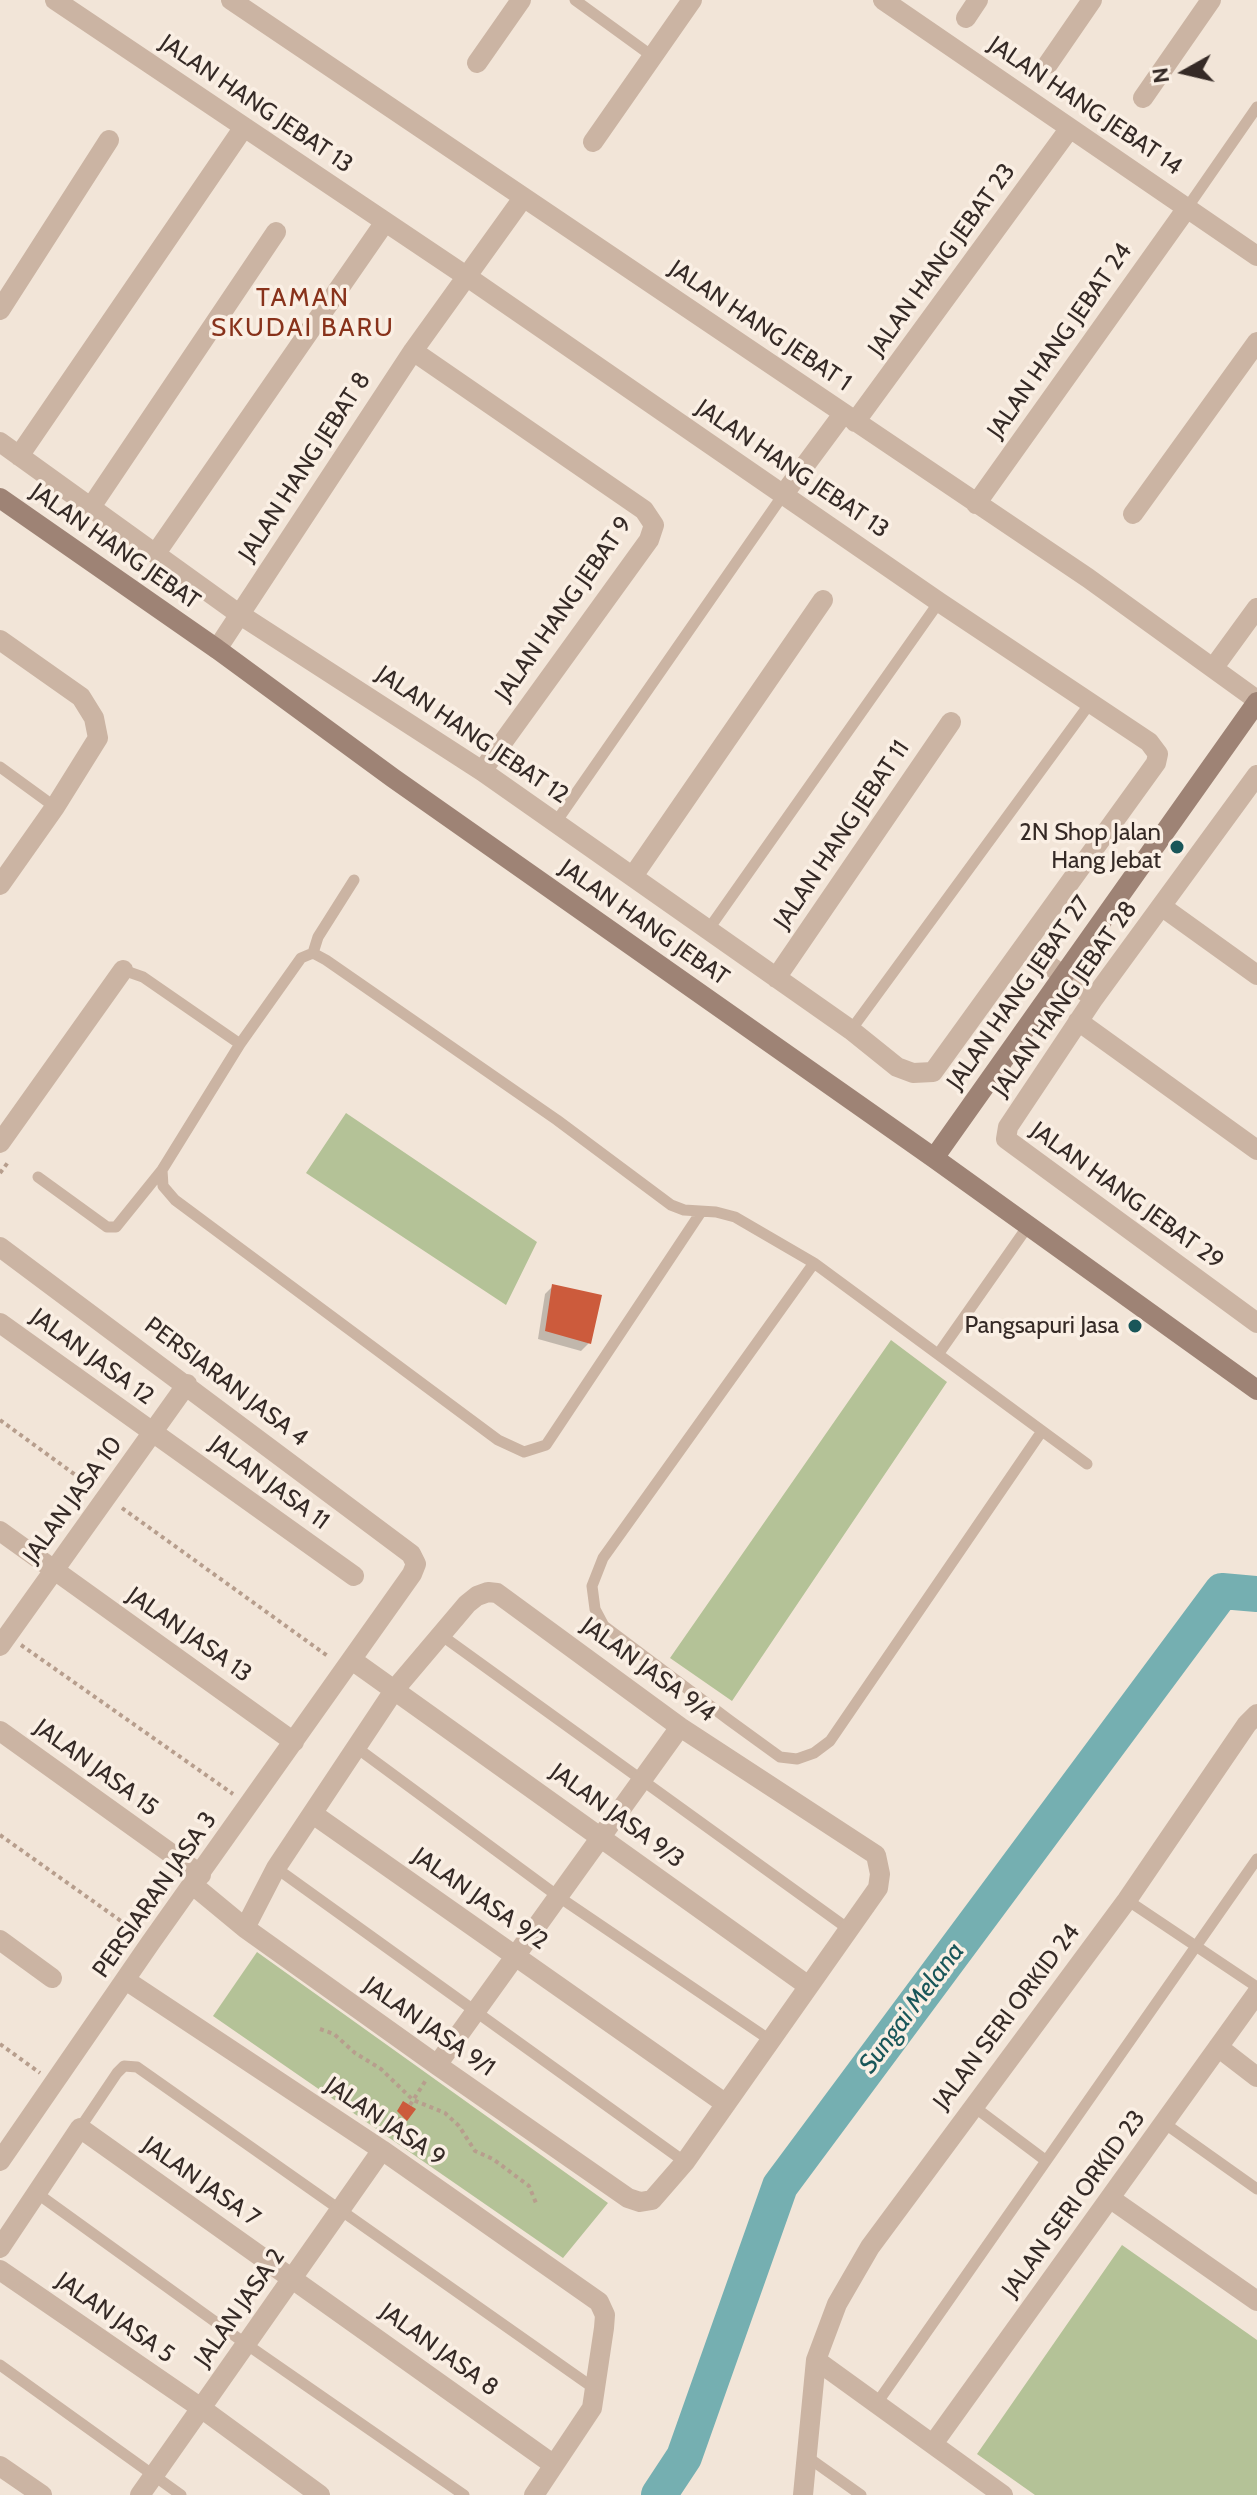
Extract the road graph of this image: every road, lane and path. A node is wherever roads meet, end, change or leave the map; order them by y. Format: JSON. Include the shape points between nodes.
{"nodes":[{"id":1,"x":55,"y":0,"type":"edge"},
{"id":2,"x":231,"y":0,"type":"edge"},
{"id":3,"x":521,"y":0,"type":"edge"},
{"id":4,"x":575,"y":0,"type":"edge"},
{"id":5,"x":692,"y":0,"type":"edge"},
{"id":6,"x":883,"y":0,"type":"edge"},
{"id":7,"x":978,"y":0,"type":"edge"},
{"id":8,"x":1092,"y":0,"type":"edge"},
{"id":9,"x":1211,"y":0,"type":"edge"},
{"id":10,"x":966,"y":18,"type":"dead end"},
{"id":11,"x":652,"y":56,"type":"junction"},
{"id":12,"x":477,"y":63,"type":"dead end"},
{"id":13,"x":1048,"y":64,"type":"dead end"},
{"id":14,"x":1143,"y":98,"type":"dead end"},
{"id":15,"x":1257,"y":107,"type":"edge"},
{"id":16,"x":244,"y":127,"type":"junction"},
{"id":17,"x":1070,"y":128,"type":"junction"},
{"id":18,"x":109,"y":140,"type":"dead end"},
{"id":19,"x":593,"y":142,"type":"dead end"},
{"id":20,"x":523,"y":198,"type":"junction"},
{"id":21,"x":1187,"y":208,"type":"junction"},
{"id":22,"x":385,"y":222,"type":"junction"},
{"id":23,"x":276,"y":232,"type":"dead end"},
{"id":24,"x":1257,"y":256,"type":"edge"},
{"id":25,"x":466,"y":276,"type":"junction"},
{"id":26,"x":0,"y":310,"type":"edge"},
{"id":27,"x":1257,"y":342,"type":"edge"},
{"id":28,"x":413,"y":351,"type":"junction"},
{"id":29,"x":849,"y":418,"type":"junction"},
{"id":30,"x":0,"y":442,"type":"edge"},
{"id":31,"x":19,"y":456,"type":"junction"},
{"id":32,"x":783,"y":495,"type":"junction"},
{"id":33,"x":0,"y":498,"type":"edge"},
{"id":34,"x":976,"y":504,"type":"junction"},
{"id":35,"x":91,"y":507,"type":"junction"},
{"id":36,"x":1133,"y":514,"type":"dead end"},
{"id":37,"x":156,"y":553,"type":"junction"},
{"id":38,"x":823,"y":600,"type":"dead end"},
{"id":39,"x":939,"y":602,"type":"junction"},
{"id":40,"x":1257,"y":608,"type":"edge"},
{"id":41,"x":239,"y":614,"type":"junction"},
{"id":42,"x":0,"y":640,"type":"edge"},
{"id":43,"x":217,"y":649,"type":"junction"},
{"id":44,"x":1214,"y":667,"type":"junction"},
{"id":45,"x":1257,"y":701,"type":"edge"},
{"id":46,"x":1091,"y":702,"type":"junction"},
{"id":47,"x":951,"y":722,"type":"dead end"},
{"id":48,"x":0,"y":767,"type":"edge"},
{"id":49,"x":482,"y":771,"type":"junction"},
{"id":50,"x":1257,"y":775,"type":"edge"},
{"id":51,"x":1250,"y":800,"type":"edge"},
{"id":52,"x":55,"y":807,"type":"junction"},
{"id":53,"x":556,"y":822,"type":"junction"},
{"id":54,"x":633,"y":876,"type":"junction"},
{"id":55,"x":354,"y":880,"type":"dead end"},
{"id":56,"x":1,"y":881,"type":"edge"},
{"id":57,"x":1161,"y":906,"type":"junction"},
{"id":58,"x":708,"y":930,"type":"junction"},
{"id":59,"x":1024,"y":947,"type":"junction"},
{"id":60,"x":313,"y":953,"type":"junction"},
{"id":61,"x":123,"y":970,"type":"joint"},
{"id":62,"x":1063,"y":975,"type":"junction"},
{"id":63,"x":1257,"y":975,"type":"edge"},
{"id":64,"x":776,"y":978,"type":"junction"},
{"id":65,"x":1094,"y":998,"type":"junction"},
{"id":66,"x":1078,"y":1021,"type":"junction"},
{"id":67,"x":851,"y":1030,"type":"junction"},
{"id":68,"x":240,"y":1044,"type":"junction"},
{"id":69,"x":913,"y":1073,"type":"joint"},
{"id":70,"x":1006,"y":1139,"type":"joint"},
{"id":71,"x":1257,"y":1150,"type":"edge"},
{"id":72,"x":4,"y":1152,"type":"edge"},
{"id":73,"x":934,"y":1158,"type":"junction"},
{"id":74,"x":162,"y":1170,"type":"junction"},
{"id":75,"x":0,"y":1173,"type":"edge"},
{"id":76,"x":38,"y":1177,"type":"dead end"},
{"id":77,"x":701,"y":1212,"type":"junction"},
{"id":78,"x":1028,"y":1226,"type":"junction"},
{"id":79,"x":0,"y":1247,"type":"edge"},
{"id":80,"x":814,"y":1263,"type":"junction"},
{"id":81,"x":0,"y":1323,"type":"edge"},
{"id":82,"x":1257,"y":1323,"type":"edge"},
{"id":83,"x":939,"y":1353,"type":"junction"},
{"id":84,"x":187,"y":1384,"type":"junction"},
{"id":85,"x":1257,"y":1390,"type":"edge"},
{"id":86,"x":0,"y":1420,"type":"edge"},
{"id":87,"x":1042,"y":1431,"type":"junction"},
{"id":88,"x":154,"y":1433,"type":"junction"},
{"id":89,"x":1087,"y":1464,"type":"dead end"},
{"id":90,"x":107,"y":1498,"type":"junction"},
{"id":91,"x":0,"y":1531,"type":"edge"},
{"id":92,"x":416,"y":1564,"type":"joint"},
{"id":93,"x":54,"y":1570,"type":"junction"},
{"id":94,"x":354,"y":1576,"type":"dead end"},
{"id":95,"x":441,"y":1635,"type":"junction"},
{"id":96,"x":4,"y":1641,"type":"edge"},
{"id":97,"x":349,"y":1664,"type":"junction"},
{"id":98,"x":395,"y":1689,"type":"junction"},
{"id":99,"x":1257,"y":1714,"type":"edge"},
{"id":100,"x":680,"y":1727,"type":"junction"},
{"id":101,"x":0,"y":1731,"type":"edge"},
{"id":102,"x":294,"y":1742,"type":"junction"},
{"id":103,"x":357,"y":1748,"type":"junction"},
{"id":104,"x":642,"y":1781,"type":"junction"},
{"id":105,"x":249,"y":1806,"type":"junction"},
{"id":106,"x":313,"y":1814,"type":"junction"},
{"id":107,"x":0,"y":1835,"type":"edge"},
{"id":108,"x":601,"y":1837,"type":"junction"},
{"id":109,"x":1257,"y":1859,"type":"edge"},
{"id":110,"x":276,"y":1868,"type":"junction"},
{"id":111,"x":197,"y":1880,"type":"junction"},
{"id":112,"x":559,"y":1897,"type":"junction"},
{"id":113,"x":1127,"y":1900,"type":"junction"},
{"id":114,"x":245,"y":1928,"type":"junction"},
{"id":115,"x":847,"y":1928,"type":"junction"},
{"id":116,"x":0,"y":1940,"type":"edge"},
{"id":117,"x":151,"y":1942,"type":"junction"},
{"id":118,"x":1197,"y":1945,"type":"junction"},
{"id":119,"x":517,"y":1957,"type":"junction"},
{"id":120,"x":52,"y":1978,"type":"dead end"},
{"id":121,"x":127,"y":1981,"type":"junction"},
{"id":122,"x":807,"y":1985,"type":"junction"},
{"id":123,"x":1257,"y":1990,"type":"edge"},
{"id":124,"x":477,"y":2013,"type":"junction"},
{"id":125,"x":320,"y":2029,"type":"dead end"},
{"id":126,"x":770,"y":2040,"type":"junction"},
{"id":127,"x":0,"y":2044,"type":"edge"},
{"id":128,"x":1218,"y":2047,"type":"junction"},
{"id":129,"x":437,"y":2065,"type":"junction"},
{"id":130,"x":1257,"y":2077,"type":"edge"},
{"id":131,"x":55,"y":2083,"type":"junction"},
{"id":132,"x":726,"y":2104,"type":"junction"},
{"id":133,"x":973,"y":2106,"type":"junction"},
{"id":134,"x":1164,"y":2123,"type":"junction"},
{"id":135,"x":80,"y":2128,"type":"junction"},
{"id":136,"x":382,"y":2150,"type":"junction"},
{"id":137,"x":1045,"y":2160,"type":"junction"},
{"id":138,"x":0,"y":2161,"type":"edge"},
{"id":139,"x":685,"y":2162,"type":"junction"},
{"id":140,"x":1257,"y":2189,"type":"edge"},
{"id":141,"x":38,"y":2194,"type":"junction"},
{"id":142,"x":1111,"y":2199,"type":"junction"},
{"id":143,"x":536,"y":2203,"type":"dead end"},
{"id":144,"x":340,"y":2210,"type":"junction"},
{"id":145,"x":0,"y":2248,"type":"edge"},
{"id":146,"x":0,"y":2270,"type":"edge"},
{"id":147,"x":292,"y":2278,"type":"junction"},
{"id":148,"x":1257,"y":2301,"type":"edge"},
{"id":149,"x":246,"y":2344,"type":"junction"},
{"id":150,"x":816,"y":2360,"type":"junction"},
{"id":151,"x":0,"y":2365,"type":"edge"},
{"id":152,"x":595,"y":2389,"type":"junction"},
{"id":153,"x":877,"y":2403,"type":"junction"},
{"id":154,"x":201,"y":2408,"type":"junction"},
{"id":155,"x":933,"y":2444,"type":"junction"},
{"id":156,"x":805,"y":2455,"type":"junction"},
{"id":157,"x":554,"y":2465,"type":"junction"},
{"id":158,"x":0,"y":2466,"type":"edge"},
{"id":159,"x":153,"y":2476,"type":"junction"},
{"id":160,"x":42,"y":2495,"type":"edge"},
{"id":161,"x":140,"y":2495,"type":"edge"},
{"id":162,"x":181,"y":2495,"type":"edge"},
{"id":163,"x":320,"y":2495,"type":"edge"},
{"id":164,"x":464,"y":2495,"type":"edge"},
{"id":165,"x":534,"y":2495,"type":"edge"},
{"id":166,"x":803,"y":2495,"type":"edge"},
{"id":167,"x":861,"y":2495,"type":"edge"},
{"id":168,"x":1003,"y":2495,"type":"edge"}],
"edges":[{"from":1,"to":16,"type":"street","name":"JALAN HANG JEBAT 13"},
{"from":2,"to":20,"type":"street","name":"JALAN HANG JEBAT 1"},
{"from":3,"to":12,"type":"street"},
{"from":4,"to":11,"type":"lane"},
{"from":5,"to":11,"type":"street"},
{"from":6,"to":17,"type":"street","name":"JALAN HANG JEBAT 14"},
{"from":7,"to":10,"type":"street"},
{"from":8,"to":13,"type":"street"},
{"from":9,"to":14,"type":"street"},
{"from":11,"to":19,"type":"street"},
{"from":15,"to":21,"type":"lane"},
{"from":16,"to":22,"type":"street","name":"JALAN HANG JEBAT 13"},
{"from":16,"to":31,"type":"street"},
{"from":17,"to":21,"type":"street","name":"JALAN HANG JEBAT 14"},
{"from":17,"to":29,"type":"street","name":"JALAN HANG JEBAT 23"},
{"from":18,"to":26,"type":"street"},
{"from":20,"to":25,"type":"street","name":"JALAN HANG JEBAT 8"},
{"from":20,"to":29,"type":"street","name":"JALAN HANG JEBAT 1"},
{"from":21,"to":24,"type":"street","name":"JALAN HANG JEBAT 14"},
{"from":21,"to":34,"type":"street","name":"JALAN HANG JEBAT 24"},
{"from":22,"to":25,"type":"street","name":"JALAN HANG JEBAT 13"},
{"from":22,"to":37,"type":"street"},
{"from":23,"to":35,"type":"street"},
{"from":25,"to":28,"type":"street","name":"JALAN HANG JEBAT 8"},
{"from":25,"to":32,"type":"street","name":"JALAN HANG JEBAT 13"},
{"from":27,"to":36,"type":"street"},
{"from":28,"to":41,"type":"street","name":"JALAN HANG JEBAT 8"},
{"from":28,"to":49,"type":"street","name":"JALAN HANG JEBAT 9","via":[[644,510],[654,525],[649,540]]},
{"from":29,"to":32,"type":"street","name":"JALAN HANG JEBAT 23"},
{"from":29,"to":34,"type":"street","name":"JALAN HANG JEBAT 1"},
{"from":30,"to":31,"type":"street","name":"JALAN HANG JEBAT 12"},
{"from":31,"to":35,"type":"street","name":"JALAN HANG JEBAT 12"},
{"from":32,"to":39,"type":"street","name":"JALAN HANG JEBAT 13"},
{"from":32,"to":53,"type":"lane"},
{"from":33,"to":43,"type":"street","name":"JALAN HANG JEBAT"},
{"from":34,"to":44,"type":"street","name":"JALAN HANG JEBAT 1"},
{"from":35,"to":37,"type":"street","name":"JALAN HANG JEBAT 12"},
{"from":37,"to":41,"type":"street","name":"JALAN HANG JEBAT 12"},
{"from":38,"to":54,"type":"street"},
{"from":39,"to":46,"type":"street","name":"JALAN HANG JEBAT 13"},
{"from":39,"to":58,"type":"lane"},
{"from":40,"to":44,"type":"street"},
{"from":41,"to":43,"type":"street","name":"JALAN HANG JEBAT 8"},
{"from":41,"to":49,"type":"street","name":"JALAN HANG JEBAT 12"},
{"from":42,"to":52,"type":"street","via":[[81,697],[94,718],[98,738]]},
{"from":43,"to":73,"type":"street","name":"JALAN HANG JEBAT"},
{"from":44,"to":45,"type":"street","name":"JALAN HANG JEBAT 1"},
{"from":45,"to":62,"type":"street","name":"JALAN HANG JEBAT 27"},
{"from":46,"to":59,"type":"street","name":"JALAN HANG JEBAT 13","via":[[1149,742],[1158,754],[1156,763]]},
{"from":46,"to":67,"type":"lane"},
{"from":47,"to":64,"type":"street","name":"JALAN HANG JEBAT 11"},
{"from":48,"to":52,"type":"lane"},
{"from":49,"to":53,"type":"street","name":"JALAN HANG JEBAT 12"},
{"from":50,"to":51,"type":"street","name":"JALAN HANG JEBAT 28"},
{"from":51,"to":57,"type":"street","name":"JALAN HANG JEBAT 28"},
{"from":52,"to":56,"type":"street"},
{"from":53,"to":54,"type":"street","name":"JALAN HANG JEBAT 12"},
{"from":54,"to":58,"type":"street","name":"JALAN HANG JEBAT 12"},
{"from":55,"to":60,"type":"lane"},
{"from":57,"to":63,"type":"street"},
{"from":57,"to":65,"type":"street","name":"JALAN HANG JEBAT 28"},
{"from":58,"to":64,"type":"street","name":"JALAN HANG JEBAT 12"},
{"from":59,"to":62,"type":"street"},
{"from":59,"to":69,"type":"street","name":"JALAN HANG JEBAT 13","via":[[933,1072]]},
{"from":60,"to":68,"type":"lane","via":[[301,958]]},
{"from":60,"to":77,"type":"lane","via":[[671,1205]]},
{"from":61,"to":68,"type":"lane","via":[[143,977]]},
{"from":61,"to":72,"type":"street"},
{"from":62,"to":65,"type":"street"},
{"from":62,"to":73,"type":"street","name":"JALAN HANG JEBAT 27"},
{"from":64,"to":67,"type":"street","name":"JALAN HANG JEBAT 12"},
{"from":65,"to":66,"type":"street","name":"JALAN HANG JEBAT 28"},
{"from":66,"to":70,"type":"street","name":"JALAN HANG JEBAT 28","via":[[1008,1127]]},
{"from":66,"to":71,"type":"street"},
{"from":67,"to":69,"type":"street","name":"JALAN HANG JEBAT 12","via":[[897,1067]]},
{"from":68,"to":74,"type":"lane"},
{"from":70,"to":82,"type":"street","name":"JALAN HANG JEBAT 29"},
{"from":72,"to":75,"type":"path"},
{"from":73,"to":78,"type":"street","name":"JALAN HANG JEBAT"},
{"from":74,"to":76,"type":"lane","via":[[112,1228]]},
{"from":74,"to":77,"type":"lane","via":[[163,1186],[175,1200],[498,1440],[524,1452],[546,1445]]},
{"from":77,"to":80,"type":"lane","via":[[735,1217]]},
{"from":78,"to":83,"type":"lane"},
{"from":78,"to":85,"type":"street","name":"JALAN HANG JEBAT"},
{"from":79,"to":84,"type":"street","name":"PERSIARAN JASA 4"},
{"from":80,"to":83,"type":"lane"},
{"from":80,"to":87,"type":"lane","via":[[603,1558],[592,1586],[604,1626],[729,1720],[780,1757],[797,1759],[830,1741]]},
{"from":81,"to":88,"type":"street","name":"JALAN JASA 12"},
{"from":83,"to":87,"type":"lane"},
{"from":84,"to":88,"type":"street","name":"JALAN JASA 10"},
{"from":84,"to":92,"type":"street","name":"PERSIARAN JASA 4","via":[[411,1554]]},
{"from":86,"to":90,"type":"path"},
{"from":87,"to":89,"type":"lane"},
{"from":88,"to":90,"type":"street","name":"JALAN JASA 10"},
{"from":88,"to":94,"type":"street","name":"JALAN JASA 11"},
{"from":90,"to":93,"type":"street","name":"JALAN JASA 10"},
{"from":90,"to":97,"type":"path"},
{"from":91,"to":93,"type":"street","name":"JALAN JASA 13"},
{"from":92,"to":97,"type":"street","name":"PERSIARAN JASA 3"},
{"from":93,"to":96,"type":"street","name":"JALAN JASA 10"},
{"from":93,"to":102,"type":"street","name":"JALAN JASA 13"},
{"from":95,"to":98,"type":"street","name":"JALAN JASA 9/4"},
{"from":95,"to":100,"type":"street","name":"JALAN JASA 9/4","via":[[477,1596],[497,1593]]},
{"from":95,"to":104,"type":"lane"},
{"from":96,"to":105,"type":"path"},
{"from":97,"to":98,"type":"street"},
{"from":97,"to":102,"type":"street","name":"PERSIARAN JASA 3"},
{"from":98,"to":103,"type":"street","name":"JALAN JASA 9/4"},
{"from":98,"to":108,"type":"street","name":"JALAN JASA 9/3"},
{"from":99,"to":113,"type":"street","name":"JALAN SERI ORKID 24"},
{"from":100,"to":104,"type":"street"},
{"from":100,"to":115,"type":"street","name":"JALAN JASA 9/4","via":[[876,1855],[878,1888]]},
{"from":101,"to":111,"type":"street","name":"JALAN JASA 15"},
{"from":102,"to":105,"type":"street","name":"PERSIARAN JASA 3"},
{"from":103,"to":106,"type":"street","name":"JALAN JASA 9/4"},
{"from":103,"to":112,"type":"lane"},
{"from":104,"to":108,"type":"street"},
{"from":104,"to":115,"type":"lane"},
{"from":105,"to":111,"type":"street","name":"PERSIARAN JASA 3"},
{"from":106,"to":110,"type":"street"},
{"from":106,"to":119,"type":"street","name":"JALAN JASA 9/2"},
{"from":107,"to":117,"type":"path"},
{"from":108,"to":112,"type":"street"},
{"from":108,"to":122,"type":"street","name":"JALAN JASA 9/3"},
{"from":109,"to":118,"type":"lane"},
{"from":110,"to":114,"type":"street"},
{"from":110,"to":124,"type":"lane"},
{"from":111,"to":114,"type":"street","name":"JALAN JASA 9/1"},
{"from":111,"to":117,"type":"street","name":"PERSIARAN JASA 3"},
{"from":112,"to":119,"type":"street"},
{"from":112,"to":126,"type":"lane"},
{"from":113,"to":118,"type":"lane"},
{"from":113,"to":133,"type":"street","name":"JALAN SERI ORKID 24"},
{"from":114,"to":129,"type":"street","name":"JALAN JASA 9/1"},
{"from":115,"to":122,"type":"street"},
{"from":116,"to":120,"type":"street"},
{"from":117,"to":121,"type":"street","name":"PERSIARAN JASA 3"},
{"from":118,"to":123,"type":"lane"},
{"from":118,"to":137,"type":"lane"},
{"from":119,"to":124,"type":"street"},
{"from":119,"to":132,"type":"street","name":"JALAN JASA 9/2"},
{"from":121,"to":131,"type":"street","name":"PERSIARAN JASA 3"},
{"from":121,"to":136,"type":"street","name":"JALAN JASA 9"},
{"from":122,"to":126,"type":"street"},
{"from":123,"to":128,"type":"street","name":"JALAN SERI ORKID 23"},
{"from":124,"to":129,"type":"street"},
{"from":124,"to":139,"type":"lane"},
{"from":125,"to":143,"type":"path","via":[[381,2069],[412,2102],[445,2113],[475,2151],[529,2186]]},
{"from":126,"to":132,"type":"street"},
{"from":127,"to":131,"type":"path"},
{"from":128,"to":130,"type":"street"},
{"from":128,"to":134,"type":"street","name":"JALAN SERI ORKID 23"},
{"from":129,"to":139,"type":"street","name":"JALAN JASA 9/1","via":[[628,2198],[652,2200]]},
{"from":131,"to":138,"type":"street","name":"PERSIARAN JASA 3"},
{"from":132,"to":139,"type":"street"},
{"from":133,"to":137,"type":"lane"},
{"from":133,"to":150,"type":"street","name":"JALAN SERI ORKID 24","via":[[870,2247],[837,2304]]},
{"from":134,"to":140,"type":"lane"},
{"from":134,"to":142,"type":"street","name":"JALAN SERI ORKID 23"},
{"from":135,"to":141,"type":"street"},
{"from":135,"to":144,"type":"lane","via":[[117,2073],[124,2066],[137,2067]]},
{"from":135,"to":147,"type":"street","name":"JALAN JASA 7"},
{"from":136,"to":144,"type":"street","name":"JALAN JASA 2"},
{"from":136,"to":152,"type":"street","name":"JALAN JASA 9","via":[[599,2302],[605,2315]]},
{"from":137,"to":153,"type":"lane"},
{"from":141,"to":145,"type":"street"},
{"from":141,"to":149,"type":"lane"},
{"from":142,"to":148,"type":"street"},
{"from":142,"to":155,"type":"street","name":"JALAN SERI ORKID 23"},
{"from":144,"to":147,"type":"street","name":"JALAN JASA 2"},
{"from":144,"to":152,"type":"lane"},
{"from":146,"to":154,"type":"street","name":"JALAN JASA 5"},
{"from":147,"to":149,"type":"street","name":"JALAN JASA 2"},
{"from":147,"to":157,"type":"street","name":"JALAN JASA 8"},
{"from":149,"to":154,"type":"street","name":"JALAN JASA 2"},
{"from":149,"to":164,"type":"lane"},
{"from":150,"to":153,"type":"street"},
{"from":150,"to":156,"type":"street","name":"JALAN SERI ORKID 24"},
{"from":151,"to":159,"type":"lane"},
{"from":152,"to":157,"type":"street","via":[[592,2408]]},
{"from":153,"to":155,"type":"street"},
{"from":154,"to":159,"type":"street","name":"JALAN JASA 2"},
{"from":154,"to":163,"type":"street","name":"JALAN JASA 5"},
{"from":155,"to":168,"type":"street"},
{"from":156,"to":166,"type":"street","name":"JALAN SERI ORKID 24"},
{"from":156,"to":167,"type":"lane"},
{"from":157,"to":165,"type":"street"},
{"from":158,"to":160,"type":"street"},
{"from":159,"to":161,"type":"street","name":"JALAN JASA 2"},
{"from":159,"to":162,"type":"lane"}]}
